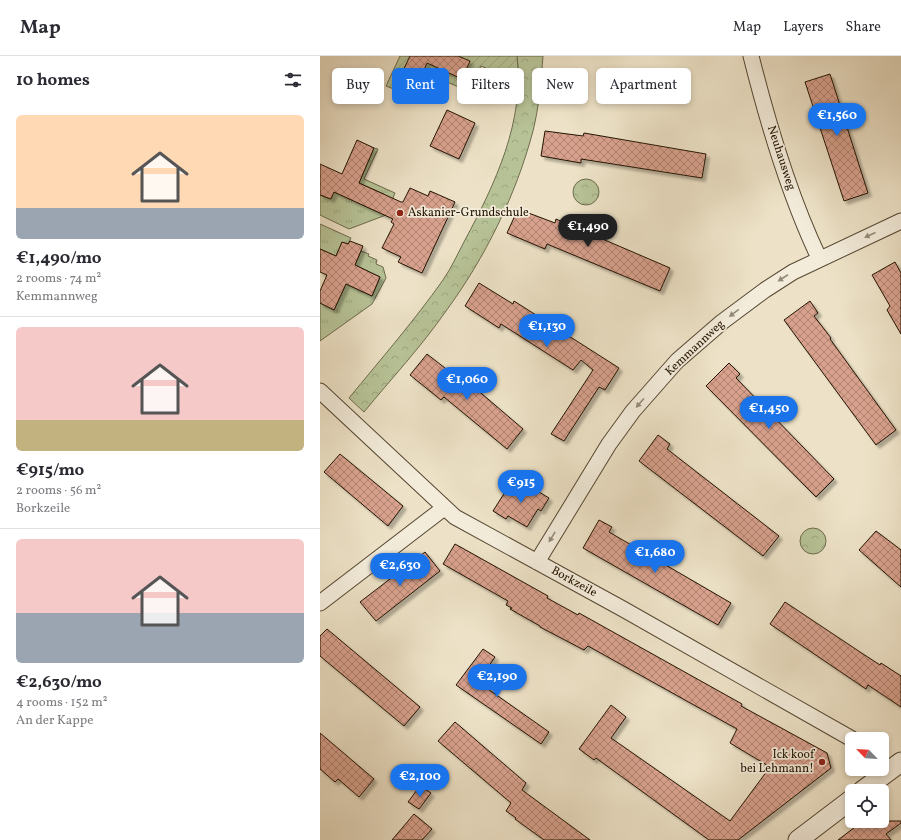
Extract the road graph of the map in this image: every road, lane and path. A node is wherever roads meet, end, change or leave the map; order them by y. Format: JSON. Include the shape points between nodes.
{"nodes":[{"id":1,"x":751,"y":56,"type":"edge"},
{"id":2,"x":901,"y":221,"type":"edge"},
{"id":3,"x":819,"y":258,"type":"junction"},
{"id":4,"x":320,"y":391,"type":"edge"},
{"id":5,"x":444,"y":508,"type":"junction"},
{"id":6,"x":537,"y":562,"type":"junction"},
{"id":7,"x":320,"y":603,"type":"edge"},
{"id":8,"x":845,"y":735,"type":"edge"},
{"id":9,"x":890,"y":766,"type":"edge"},
{"id":10,"x":870,"y":784,"type":"edge"},
{"id":11,"x":845,"y":804,"type":"edge"},
{"id":12,"x":798,"y":840,"type":"edge"}],
"edges":[{"from":1,"to":3,"type":"street","name":"Neuhausweg","via":[[802,221]]},
{"from":2,"to":3,"type":"street","name":"Kemmannweg","one_way":true},
{"from":3,"to":6,"type":"street","name":"Kemmannweg","one_way":true,"via":[[765,290],[712,330],[677,361],[633,411],[609,444]]},
{"from":4,"to":5,"type":"street","name":"Borkzeile"},
{"from":5,"to":6,"type":"street","name":"Borkzeile","via":[[455,517]]},
{"from":5,"to":7,"type":"street"},
{"from":6,"to":8,"type":"street","name":"Borkzeile"},
{"from":9,"to":10,"type":"street"},
{"from":11,"to":12,"type":"street"}]}
